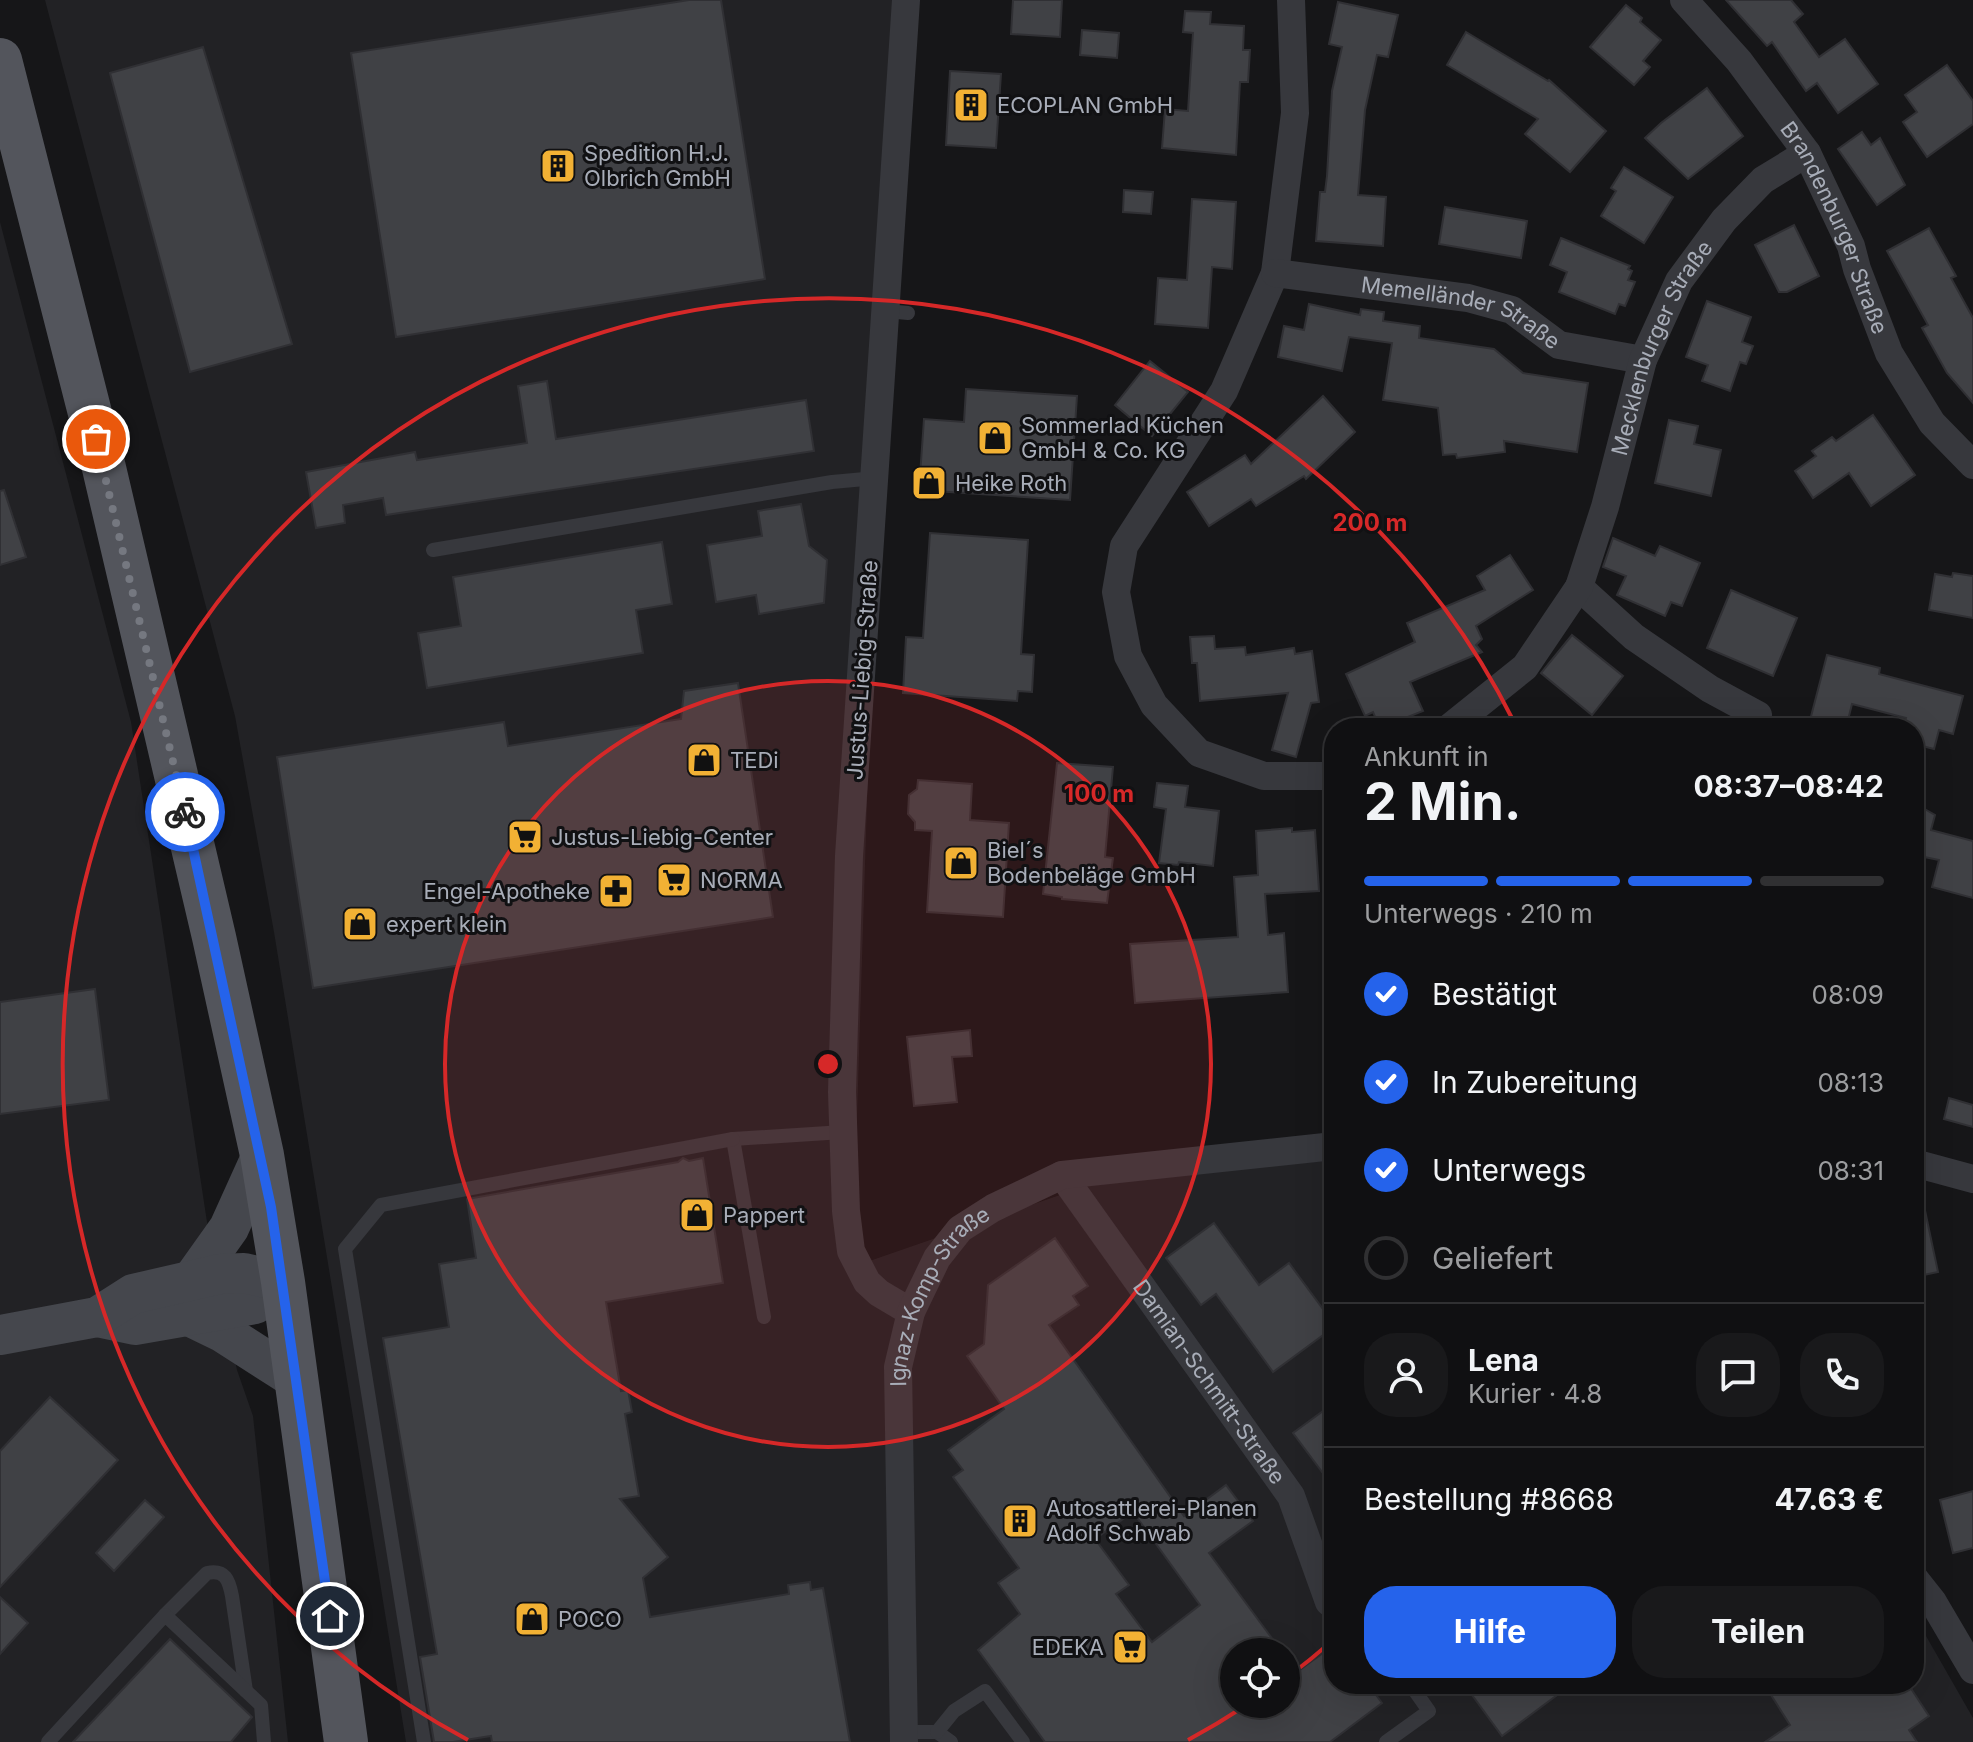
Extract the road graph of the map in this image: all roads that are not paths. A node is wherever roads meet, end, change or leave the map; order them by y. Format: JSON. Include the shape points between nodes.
{"nodes":[{"id":1,"x":906,"y":0,"type":"edge"},
{"id":2,"x":1291,"y":0,"type":"edge"},
{"id":3,"x":1684,"y":0,"type":"edge"},
{"id":4,"x":0,"y":60,"type":"edge"},
{"id":5,"x":1807,"y":153,"type":"junction"},
{"id":6,"x":1275,"y":273,"type":"junction"},
{"id":7,"x":1643,"y":360,"type":"junction"},
{"id":8,"x":1973,"y":465,"type":"edge"},
{"id":9,"x":876,"y":478,"type":"junction"},
{"id":10,"x":433,"y":550,"type":"dead end"},
{"id":11,"x":1579,"y":587,"type":"junction"},
{"id":12,"x":1758,"y":715,"type":"dead end"},
{"id":13,"x":1461,"y":718,"type":"edge"},
{"id":14,"x":1324,"y":776,"type":"edge"},
{"id":15,"x":843,"y":1132,"type":"junction"},
{"id":16,"x":733,"y":1139,"type":"junction"},
{"id":17,"x":1324,"y":1147,"type":"edge"},
{"id":18,"x":262,"y":1155,"type":"junction"},
{"id":19,"x":1924,"y":1166,"type":"edge"},
{"id":20,"x":1943,"y":1171,"type":"junction"},
{"id":21,"x":1062,"y":1175,"type":"junction"},
{"id":22,"x":1973,"y":1179,"type":"edge"},
{"id":23,"x":1973,"y":1196,"type":"edge"},
{"id":24,"x":283,"y":1282,"type":"junction"},
{"id":25,"x":190,"y":1298,"type":"junction"},
{"id":26,"x":911,"y":1312,"type":"junction"},
{"id":27,"x":764,"y":1317,"type":"dead end"},
{"id":28,"x":0,"y":1335,"type":"edge"},
{"id":29,"x":297,"y":1380,"type":"junction"},
{"id":30,"x":1324,"y":1582,"type":"edge"},
{"id":31,"x":1924,"y":1591,"type":"edge"},
{"id":32,"x":165,"y":1615,"type":"junction"},
{"id":33,"x":1973,"y":1670,"type":"edge"},
{"id":34,"x":246,"y":1691,"type":"junction"},
{"id":35,"x":1417,"y":1694,"type":"edge"},
{"id":36,"x":937,"y":1732,"type":"junction"},
{"id":37,"x":903,"y":1739,"type":"edge"},
{"id":38,"x":48,"y":1742,"type":"edge"},
{"id":39,"x":264,"y":1742,"type":"edge"},
{"id":40,"x":346,"y":1742,"type":"edge"},
{"id":41,"x":424,"y":1742,"type":"edge"},
{"id":42,"x":951,"y":1742,"type":"edge"},
{"id":43,"x":1023,"y":1742,"type":"edge"},
{"id":44,"x":1386,"y":1742,"type":"edge"}],
"edges":[{"from":1,"to":9,"type":"street","name":"Justus-Liebig-Straße","via":[[897,312]]},
{"from":2,"to":6,"type":"street","via":[[1295,113]]},
{"from":3,"to":5,"type":"street","name":"Brandenburger Straße","via":[[1739,61]]},
{"from":4,"to":18,"type":"main road","via":[[104,468]]},
{"from":5,"to":7,"type":"street","name":"Mecklenburger Straße","via":[[1763,180],[1724,220],[1679,281]]},
{"from":5,"to":8,"type":"street","name":"Brandenburger Straße","via":[[1851,246],[1889,353],[1932,423]]},
{"from":6,"to":7,"type":"street","name":"Memelländer Straße","via":[[1468,298],[1512,310],[1559,345]]},
{"from":6,"to":14,"type":"street","via":[[1224,391],[1124,546],[1116,592],[1128,656],[1154,705],[1199,753],[1264,776]]},
{"from":7,"to":11,"type":"street","name":"Mecklenburger Straße"},
{"from":9,"to":10,"type":"lane"},
{"from":9,"to":15,"type":"street","name":"Justus-Liebig-Straße","via":[[849,856]]},
{"from":11,"to":12,"type":"street","via":[[1634,637]]},
{"from":11,"to":13,"type":"street","name":"Mecklenburger Straße","via":[[1525,667]]},
{"from":15,"to":16,"type":"lane"},
{"from":15,"to":26,"type":"street","name":"Justus-Liebig-Straße","via":[[851,1251],[867,1282]]},
{"from":16,"to":27,"type":"lane"},
{"from":16,"to":41,"type":"lane","via":[[381,1205],[345,1249]]},
{"from":17,"to":21,"type":"street","name":"Ignaz-Komp-Straße"},
{"from":18,"to":24,"type":"main road"},
{"from":18,"to":25,"type":"main road"},
{"from":19,"to":20,"type":"street"},
{"from":20,"to":22,"type":"street"},
{"from":20,"to":23,"type":"street"},
{"from":21,"to":26,"type":"street","name":"Ignaz-Komp-Straße","via":[[960,1229],[937,1258]]},
{"from":21,"to":30,"type":"street","name":"Damian-Schmitt-Straße","via":[[1291,1496]]},
{"from":24,"to":25,"type":"main road","via":[[244,1273]]},
{"from":24,"to":29,"type":"main road"},
{"from":25,"to":28,"type":"main road","via":[[135,1325],[97,1317]]},
{"from":25,"to":29,"type":"main road","via":[[222,1332]]},
{"from":26,"to":37,"type":"street","name":"Ignaz-Komp-Straße","via":[[898,1367]]},
{"from":29,"to":40,"type":"main road"},
{"from":31,"to":33,"type":"street"},
{"from":32,"to":34,"type":"lane"},
{"from":32,"to":34,"type":"lane","via":[[207,1573],[224,1574]]},
{"from":32,"to":38,"type":"lane"},
{"from":34,"to":39,"type":"lane","via":[[261,1705]]},
{"from":35,"to":44,"type":"lane","via":[[1429,1711]]},
{"from":36,"to":37,"type":"lane"},
{"from":36,"to":42,"type":"lane"},
{"from":36,"to":43,"type":"lane","via":[[954,1711],[985,1691]]}]}
